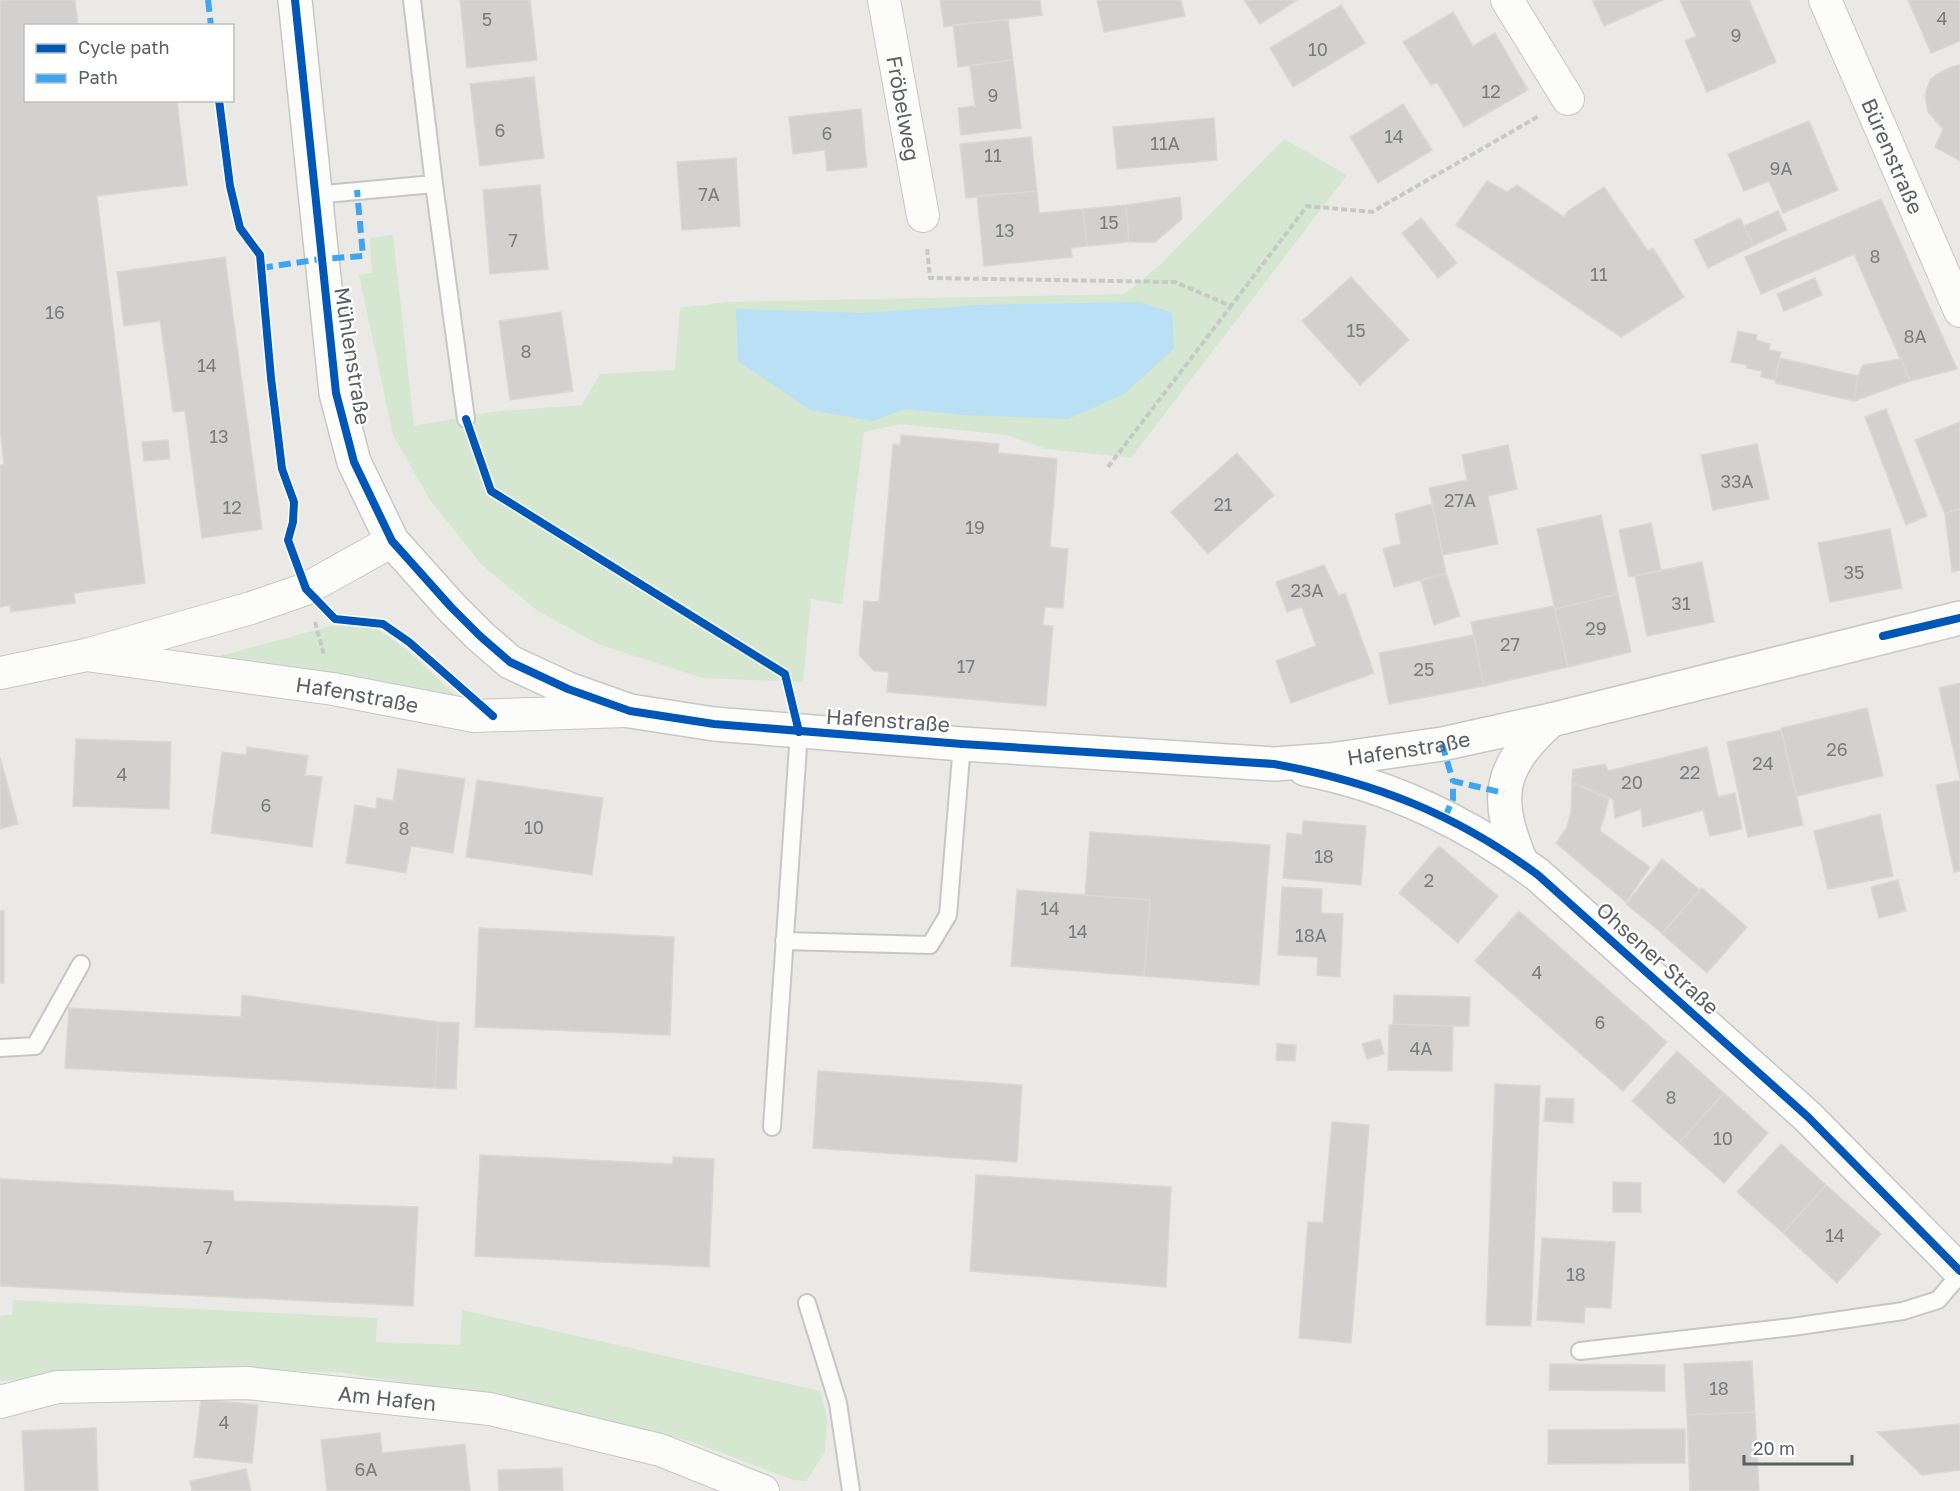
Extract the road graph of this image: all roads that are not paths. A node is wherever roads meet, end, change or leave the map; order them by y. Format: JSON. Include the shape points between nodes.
{"nodes":[{"id":1,"x":295,"y":0,"type":"edge"},
{"id":2,"x":411,"y":0,"type":"edge"},
{"id":3,"x":884,"y":0,"type":"edge"},
{"id":4,"x":1507,"y":0,"type":"edge"},
{"id":5,"x":1825,"y":0,"type":"edge"},
{"id":6,"x":1568,"y":99,"type":"road end"},
{"id":7,"x":434,"y":184,"type":"junction"},
{"id":8,"x":314,"y":195,"type":"junction"},
{"id":9,"x":923,"y":216,"type":"road end"},
{"id":10,"x":1960,"y":311,"type":"edge"},
{"id":11,"x":466,"y":419,"type":"dead end"},
{"id":12,"x":392,"y":541,"type":"junction"},
{"id":13,"x":1960,"y":618,"type":"edge"},
{"id":14,"x":86,"y":655,"type":"junction"},
{"id":15,"x":510,"y":662,"type":"joint"},
{"id":16,"x":0,"y":673,"type":"edge"},
{"id":17,"x":630,"y":711,"type":"junction"},
{"id":18,"x":1551,"y":720,"type":"junction"},
{"id":19,"x":799,"y":732,"type":"junction"},
{"id":20,"x":962,"y":744,"type":"junction"},
{"id":21,"x":1274,"y":764,"type":"junction"},
{"id":22,"x":1521,"y":862,"type":"junction"},
{"id":23,"x":784,"y":941,"type":"junction"},
{"id":24,"x":81,"y":964,"type":"dead end"},
{"id":25,"x":0,"y":1048,"type":"edge"},
{"id":26,"x":772,"y":1127,"type":"dead end"},
{"id":27,"x":1960,"y":1273,"type":"edge"},
{"id":28,"x":807,"y":1304,"type":"dead end"},
{"id":29,"x":1580,"y":1351,"type":"dead end"},
{"id":30,"x":0,"y":1402,"type":"edge"},
{"id":31,"x":763,"y":1491,"type":"edge"},
{"id":32,"x":851,"y":1491,"type":"edge"}],
"edges":[{"from":1,"to":8,"type":"main road","name":"Mühlenstraße"},
{"from":2,"to":7,"type":"lane"},
{"from":3,"to":9,"type":"street","name":"Fröbelweg"},
{"from":4,"to":6,"type":"street"},
{"from":5,"to":10,"type":"street","name":"Bürenstraße"},
{"from":7,"to":8,"type":"lane"},
{"from":7,"to":11,"type":"lane"},
{"from":8,"to":12,"type":"main road","name":"Mühlenstraße","via":[[336,393],[354,462]]},
{"from":12,"to":14,"type":"street","name":"Hafenstraße","via":[[306,589]]},
{"from":12,"to":15,"type":"main road","name":"Mühlenstraße","via":[[451,607]]},
{"from":13,"to":18,"type":"main road","name":"Hafenstraße"},
{"from":14,"to":16,"type":"street","name":"Hafenstraße"},
{"from":14,"to":17,"type":"street","name":"Hafenstraße","via":[[333,689],[474,716]]},
{"from":15,"to":17,"type":"main road","name":"Hafenstraße","via":[[568,689]]},
{"from":17,"to":19,"type":"main road","name":"Hafenstraße"},
{"from":18,"to":21,"type":"main road","name":"Hafenstraße","via":[[1387,753]]},
{"from":18,"to":22,"type":"main road","name":"Ohsener Straße","via":[[1528,741],[1512,765],[1504,793],[1504,815]]},
{"from":19,"to":20,"type":"main road","name":"Hafenstraße"},
{"from":19,"to":23,"type":"lane"},
{"from":20,"to":21,"type":"main road","name":"Hafenstraße"},
{"from":20,"to":23,"type":"lane","via":[[948,915],[930,945]]},
{"from":21,"to":22,"type":"main road","name":"Ohsener Straße","via":[[1318,772],[1404,798],[1491,842]]},
{"from":22,"to":27,"type":"main road","name":"Ohsener Straße","via":[[1808,1117]]},
{"from":23,"to":26,"type":"lane"},
{"from":24,"to":25,"type":"lane","via":[[35,1046]]},
{"from":27,"to":29,"type":"lane","name":"Ohsener Straße","via":[[1938,1300],[1903,1311]]},
{"from":28,"to":32,"type":"lane","via":[[838,1403]]},
{"from":30,"to":31,"type":"street","name":"Am Hafen","via":[[57,1387],[247,1383],[490,1409],[660,1450]]}]}
